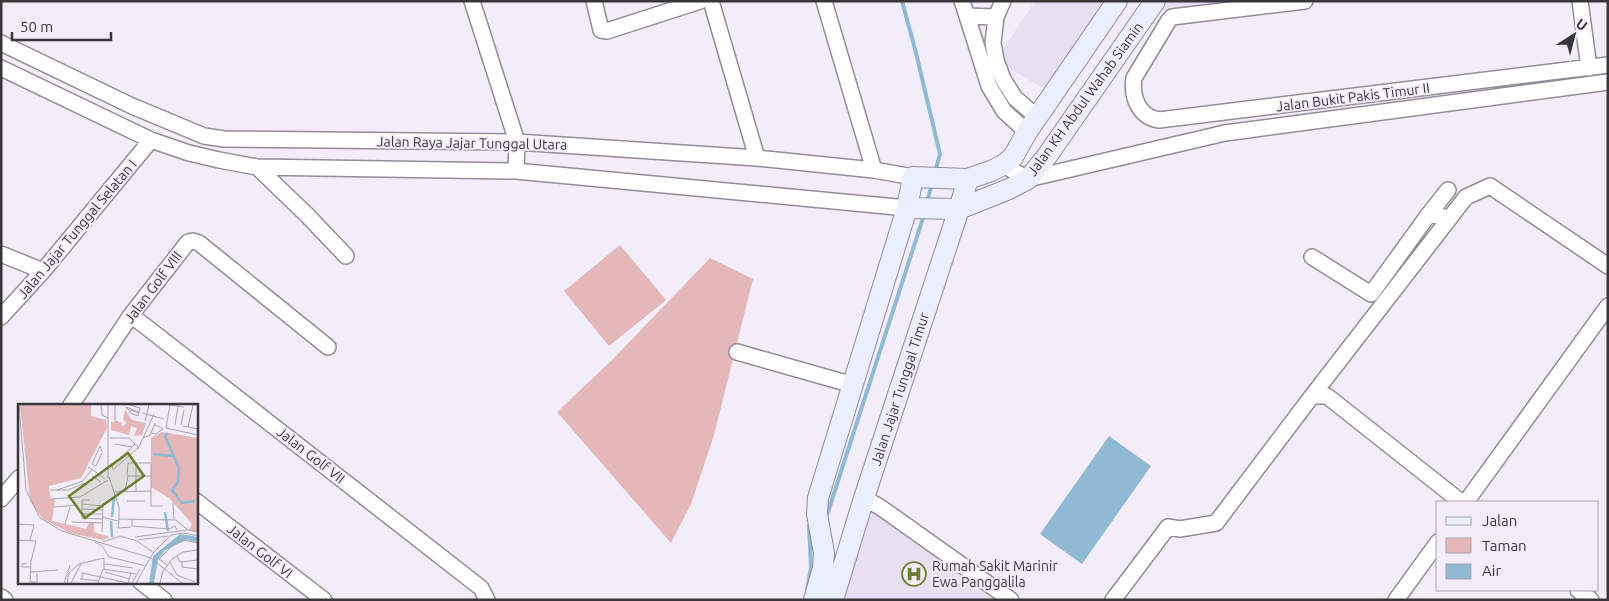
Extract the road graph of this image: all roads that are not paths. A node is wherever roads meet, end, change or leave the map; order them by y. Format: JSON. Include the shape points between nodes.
{"nodes":[{"id":1,"x":472,"y":1,"type":"edge"},
{"id":2,"x":594,"y":1,"type":"edge"},
{"id":3,"x":700,"y":1,"type":"edge"},
{"id":4,"x":711,"y":1,"type":"edge"},
{"id":5,"x":824,"y":1,"type":"edge"},
{"id":6,"x":962,"y":1,"type":"edge"},
{"id":7,"x":1004,"y":1,"type":"edge"},
{"id":8,"x":1117,"y":1,"type":"edge"},
{"id":9,"x":1155,"y":1,"type":"edge"},
{"id":10,"x":1305,"y":1,"type":"edge"},
{"id":11,"x":1580,"y":1,"type":"edge"},
{"id":12,"x":967,"y":16,"type":"junction"},
{"id":13,"x":996,"y":17,"type":"junction"},
{"id":14,"x":1,"y":43,"type":"edge"},
{"id":15,"x":1608,"y":65,"type":"edge"},
{"id":16,"x":1,"y":68,"type":"edge"},
{"id":17,"x":1589,"y":68,"type":"junction"},
{"id":18,"x":1608,"y":82,"type":"edge"},
{"id":19,"x":1032,"y":125,"type":"junction"},
{"id":20,"x":151,"y":140,"type":"junction"},
{"id":21,"x":518,"y":142,"type":"junction"},
{"id":22,"x":758,"y":158,"type":"junction"},
{"id":23,"x":1003,"y":165,"type":"junction"},
{"id":24,"x":257,"y":167,"type":"junction"},
{"id":25,"x":874,"y":170,"type":"junction"},
{"id":26,"x":516,"y":171,"type":"junction"},
{"id":27,"x":918,"y":177,"type":"junction"},
{"id":28,"x":964,"y":179,"type":"junction"},
{"id":29,"x":1028,"y":179,"type":"junction"},
{"id":30,"x":1448,"y":190,"type":"dead end"},
{"id":31,"x":911,"y":208,"type":"junction"},
{"id":32,"x":957,"y":210,"type":"junction"},
{"id":33,"x":1429,"y":214,"type":"junction"},
{"id":34,"x":1450,"y":218,"type":"junction"},
{"id":35,"x":1,"y":254,"type":"edge"},
{"id":36,"x":346,"y":256,"type":"dead end"},
{"id":37,"x":1312,"y":256,"type":"dead end"},
{"id":38,"x":1608,"y":266,"type":"edge"},
{"id":39,"x":43,"y":271,"type":"junction"},
{"id":40,"x":1608,"y":306,"type":"edge"},
{"id":41,"x":131,"y":314,"type":"junction"},
{"id":42,"x":1,"y":316,"type":"edge"},
{"id":43,"x":328,"y":347,"type":"dead end"},
{"id":44,"x":737,"y":352,"type":"dead end"},
{"id":45,"x":853,"y":385,"type":"junction"},
{"id":46,"x":1312,"y":396,"type":"junction"},
{"id":47,"x":72,"y":404,"type":"edge"},
{"id":48,"x":17,"y":485,"type":"edge"},
{"id":49,"x":864,"y":498,"type":"junction"},
{"id":50,"x":1,"y":499,"type":"edge"},
{"id":51,"x":1460,"y":501,"type":"edge"},
{"id":52,"x":1467,"y":501,"type":"edge"},
{"id":53,"x":198,"y":503,"type":"edge"},
{"id":54,"x":1436,"y":545,"type":"edge"},
{"id":55,"x":144,"y":584,"type":"edge"},
{"id":56,"x":1579,"y":591,"type":"edge"},
{"id":57,"x":1,"y":597,"type":"edge"},
{"id":58,"x":5,"y":600,"type":"edge"},
{"id":59,"x":164,"y":600,"type":"edge"},
{"id":60,"x":324,"y":600,"type":"edge"},
{"id":61,"x":487,"y":600,"type":"edge"},
{"id":62,"x":814,"y":600,"type":"edge"},
{"id":63,"x":833,"y":600,"type":"edge"},
{"id":64,"x":1011,"y":600,"type":"edge"},
{"id":65,"x":1113,"y":600,"type":"edge"},
{"id":66,"x":1396,"y":600,"type":"edge"},
{"id":67,"x":1591,"y":600,"type":"edge"}],
"edges":[{"from":1,"to":21,"type":"street"},
{"from":2,"to":3,"type":"street","via":[[601,30],[607,31]]},
{"from":4,"to":22,"type":"street"},
{"from":5,"to":25,"type":"street"},
{"from":6,"to":12,"type":"street"},
{"from":7,"to":13,"type":"street"},
{"from":8,"to":19,"type":"main road","name":"Jalan KH Abdul Wahab Siamin"},
{"from":9,"to":29,"type":"main road","name":"Jalan KH Abdul Wahab Siamin"},
{"from":10,"to":17,"type":"street","name":"Jalan Bukit Pakis Timur II","via":[[1172,17],[1136,74],[1133,84],[1140,110],[1159,120]]},
{"from":11,"to":17,"type":"street"},
{"from":12,"to":13,"type":"street"},
{"from":12,"to":19,"type":"street","via":[[989,86],[1004,110]]},
{"from":13,"to":19,"type":"street","via":[[993,43],[996,60],[1003,78]]},
{"from":14,"to":21,"type":"street","name":"Jalan Raya Jajar Tunggal Utara","via":[[132,106],[204,136],[224,139]]},
{"from":15,"to":17,"type":"street","name":"Jalan Bukit Pakis Timur II"},
{"from":16,"to":20,"type":"street","name":"Jalan Raya Jajar Tunggal Utara"},
{"from":18,"to":29,"type":"street","via":[[1225,133]]},
{"from":19,"to":23,"type":"main road","name":"Jalan KH Abdul Wahab Siamin","via":[[1013,157]]},
{"from":20,"to":24,"type":"street","name":"Jalan Raya Jajar Tunggal Utara","via":[[189,153]]},
{"from":20,"to":39,"type":"street","name":"Jalan Jajar Tunggal Selatan I"},
{"from":21,"to":22,"type":"street","name":"Jalan Raya Jajar Tunggal Utara"},
{"from":21,"to":26,"type":"street"},
{"from":22,"to":25,"type":"street","name":"Jalan Raya Jajar Tunggal Utara"},
{"from":23,"to":28,"type":"main road","name":"Jalan KH Abdul Wahab Siamin"},
{"from":23,"to":29,"type":"street"},
{"from":24,"to":26,"type":"street","name":"Jalan Raya Jajar Tunggal Utara"},
{"from":24,"to":36,"type":"street"},
{"from":25,"to":27,"type":"street","name":"Jalan Raya Jajar Tunggal Utara"},
{"from":26,"to":31,"type":"street","name":"Jalan Raya Jajar Tunggal Utara"},
{"from":27,"to":28,"type":"main road","name":"Jalan Raya Jajar Tunggal Utara"},
{"from":27,"to":31,"type":"main road"},
{"from":28,"to":32,"type":"main road","name":"Jalan Jajar Tunggal Timur"},
{"from":29,"to":32,"type":"main road","name":"Jalan KH Abdul Wahab Siamin"},
{"from":30,"to":33,"type":"street"},
{"from":31,"to":32,"type":"main road","name":"Jalan Raya Jajar Tunggal Utara"},
{"from":31,"to":45,"type":"main road"},
{"from":32,"to":49,"type":"main road","name":"Jalan Jajar Tunggal Timur"},
{"from":33,"to":34,"type":"street"},
{"from":33,"to":37,"type":"street","via":[[1371,294]]},
{"from":34,"to":38,"type":"street","via":[[1466,197],[1490,186]]},
{"from":34,"to":46,"type":"street"},
{"from":35,"to":39,"type":"street"},
{"from":39,"to":42,"type":"street","name":"Jalan Jajar Tunggal Selatan I"},
{"from":40,"to":52,"type":"street"},
{"from":41,"to":43,"type":"street","name":"Jalan Golf VIII","via":[[188,242],[193,241]]},
{"from":41,"to":47,"type":"street","name":"Jalan Golf VIII"},
{"from":41,"to":61,"type":"street","name":"Jalan Golf VII","via":[[481,588]]},
{"from":44,"to":45,"type":"street"},
{"from":45,"to":62,"type":"main road","via":[[818,498],[817,514],[824,553]]},
{"from":46,"to":51,"type":"street","via":[[1327,396]]},
{"from":46,"to":65,"type":"street","via":[[1216,523],[1180,529],[1168,527]]},
{"from":48,"to":50,"type":"street"},
{"from":49,"to":63,"type":"main road","name":"Jalan Jajar Tunggal Timur"},
{"from":49,"to":64,"type":"street"},
{"from":53,"to":60,"type":"street","name":"Jalan Golf VI"},
{"from":54,"to":66,"type":"street"},
{"from":55,"to":59,"type":"street"},
{"from":56,"to":67,"type":"street"},
{"from":57,"to":58,"type":"street"}]}
